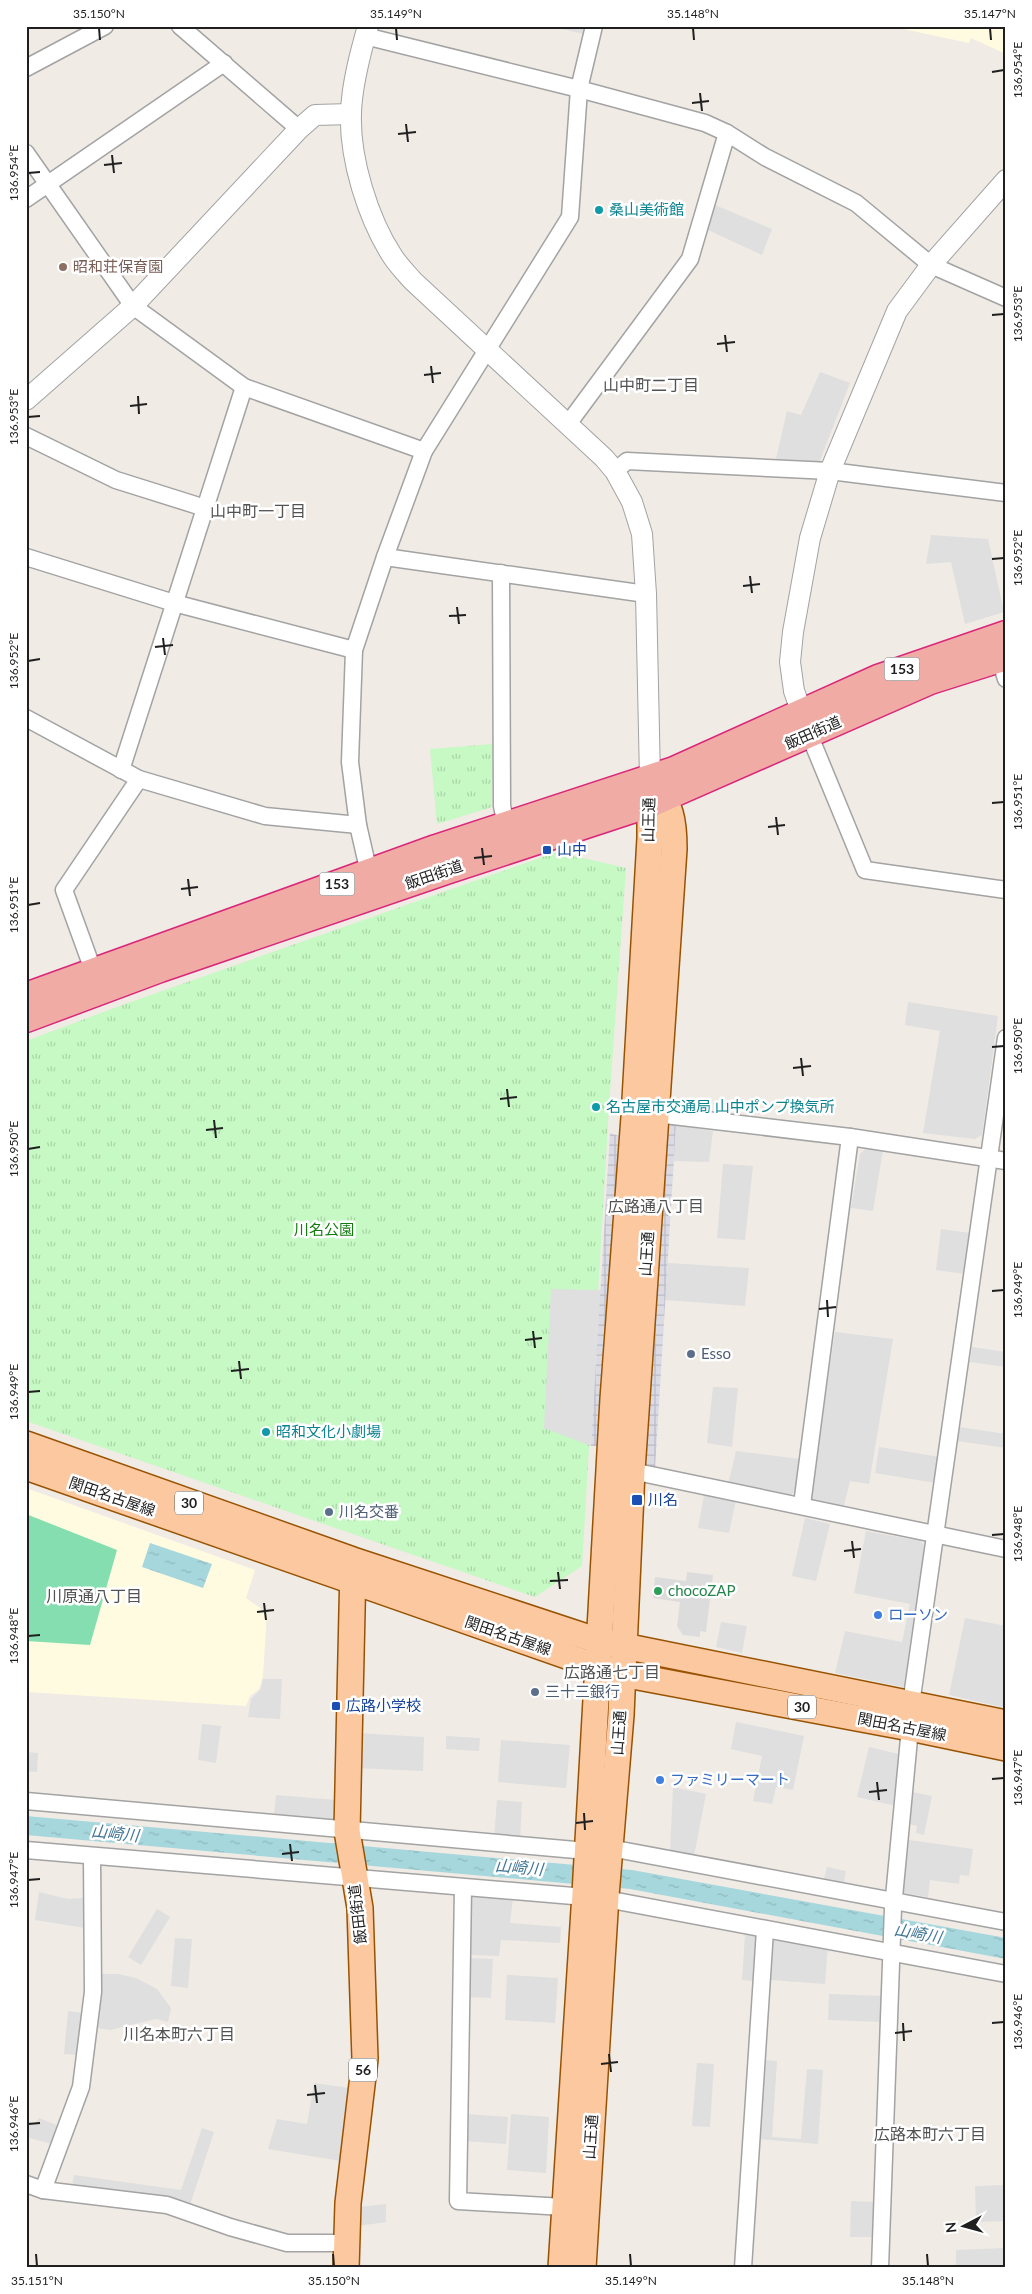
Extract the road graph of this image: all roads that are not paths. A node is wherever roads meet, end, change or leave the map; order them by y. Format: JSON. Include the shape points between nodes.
{"nodes":[{"id":1,"x":105,"y":26,"type":"edge"},
{"id":2,"x":180,"y":26,"type":"edge"},
{"id":3,"x":594,"y":26,"type":"edge"},
{"id":4,"x":367,"y":31,"type":"edge"},
{"id":5,"x":224,"y":64,"type":"junction"},
{"id":6,"x":26,"y":68,"type":"edge"},
{"id":7,"x":579,"y":89,"type":"junction"},
{"id":8,"x":350,"y":114,"type":"junction"},
{"id":9,"x":299,"y":128,"type":"junction"},
{"id":10,"x":727,"y":133,"type":"junction"},
{"id":11,"x":26,"y":153,"type":"edge"},
{"id":12,"x":1006,"y":180,"type":"edge"},
{"id":13,"x":48,"y":184,"type":"junction"},
{"id":14,"x":26,"y":199,"type":"edge"},
{"id":15,"x":931,"y":265,"type":"junction"},
{"id":16,"x":1006,"y":298,"type":"edge"},
{"id":17,"x":133,"y":306,"type":"junction"},
{"id":18,"x":486,"y":350,"type":"junction"},
{"id":19,"x":244,"y":387,"type":"junction"},
{"id":20,"x":26,"y":400,"type":"edge"},
{"id":21,"x":568,"y":424,"type":"junction"},
{"id":22,"x":26,"y":436,"type":"edge"},
{"id":23,"x":424,"y":451,"type":"junction"},
{"id":24,"x":615,"y":471,"type":"junction"},
{"id":25,"x":830,"y":471,"type":"junction"},
{"id":26,"x":1006,"y":493,"type":"edge"},
{"id":27,"x":205,"y":508,"type":"junction"},
{"id":28,"x":26,"y":557,"type":"edge"},
{"id":29,"x":385,"y":557,"type":"junction"},
{"id":30,"x":501,"y":573,"type":"junction"},
{"id":31,"x":646,"y":594,"type":"junction"},
{"id":32,"x":174,"y":603,"type":"junction"},
{"id":33,"x":354,"y":650,"type":"junction"},
{"id":34,"x":1004,"y":657,"type":"edge"},
{"id":35,"x":26,"y":718,"type":"edge"},
{"id":36,"x":805,"y":723,"type":"junction"},
{"id":37,"x":121,"y":770,"type":"junction"},
{"id":38,"x":139,"y":778,"type":"junction"},
{"id":39,"x":655,"y":793,"type":"junction"},
{"id":40,"x":506,"y":824,"type":"junction"},
{"id":41,"x":358,"y":825,"type":"junction"},
{"id":42,"x":369,"y":873,"type":"junction"},
{"id":43,"x":1006,"y":890,"type":"edge"},
{"id":44,"x":92,"y":970,"type":"junction"},
{"id":45,"x":26,"y":996,"type":"edge"},
{"id":46,"x":26,"y":1019,"type":"edge"},
{"id":47,"x":1006,"y":1038,"type":"edge"},
{"id":48,"x":656,"y":1114,"type":"junction"},
{"id":49,"x":850,"y":1137,"type":"junction"},
{"id":50,"x":998,"y":1160,"type":"edge"},
{"id":51,"x":26,"y":1444,"type":"edge"},
{"id":52,"x":26,"y":1467,"type":"edge"},
{"id":53,"x":632,"y":1471,"type":"junction"},
{"id":54,"x":802,"y":1505,"type":"junction"},
{"id":55,"x":936,"y":1535,"type":"junction"},
{"id":56,"x":1006,"y":1549,"type":"edge"},
{"id":57,"x":352,"y":1571,"type":"junction"},
{"id":58,"x":611,"y":1644,"type":"junction"},
{"id":59,"x":598,"y":1667,"type":"junction"},
{"id":60,"x":622,"y":1674,"type":"junction"},
{"id":61,"x":910,"y":1716,"type":"junction"},
{"id":62,"x":1006,"y":1723,"type":"edge"},
{"id":63,"x":1006,"y":1748,"type":"edge"},
{"id":64,"x":26,"y":1801,"type":"edge"},
{"id":65,"x":348,"y":1833,"type":"junction"},
{"id":66,"x":26,"y":1850,"type":"edge"},
{"id":67,"x":598,"y":1852,"type":"junction"},
{"id":68,"x":92,"y":1856,"type":"junction"},
{"id":69,"x":353,"y":1876,"type":"junction"},
{"id":70,"x":463,"y":1888,"type":"junction"},
{"id":71,"x":595,"y":1896,"type":"junction"},
{"id":72,"x":893,"y":1904,"type":"junction"},
{"id":73,"x":1006,"y":1922,"type":"edge"},
{"id":74,"x":765,"y":1930,"type":"junction"},
{"id":75,"x":892,"y":1953,"type":"junction"},
{"id":76,"x":1006,"y":1974,"type":"edge"},
{"id":77,"x":26,"y":2184,"type":"edge"},
{"id":78,"x":44,"y":2190,"type":"junction"},
{"id":79,"x":564,"y":2207,"type":"junction"},
{"id":80,"x":347,"y":2243,"type":"junction"},
{"id":81,"x":346,"y":2268,"type":"edge"},
{"id":82,"x":561,"y":2268,"type":"edge"},
{"id":83,"x":583,"y":2268,"type":"edge"},
{"id":84,"x":743,"y":2268,"type":"edge"},
{"id":85,"x":880,"y":2268,"type":"edge"}],
"edges":[{"from":1,"to":6,"type":"street"},
{"from":2,"to":5,"type":"street"},
{"from":3,"to":7,"type":"street"},
{"from":4,"to":7,"type":"street"},
{"from":4,"to":8,"type":"street"},
{"from":5,"to":9,"type":"street"},
{"from":5,"to":13,"type":"street"},
{"from":7,"to":10,"type":"street","via":[[705,123]]},
{"from":7,"to":18,"type":"street","via":[[570,217]]},
{"from":8,"to":9,"type":"street","via":[[315,115]]},
{"from":8,"to":18,"type":"street","via":[[358,174],[366,202],[393,257],[413,281]]},
{"from":9,"to":17,"type":"street"},
{"from":10,"to":15,"type":"street","via":[[765,157],[856,203]]},
{"from":10,"to":21,"type":"street","via":[[690,259]]},
{"from":11,"to":13,"type":"street"},
{"from":12,"to":15,"type":"street"},
{"from":13,"to":14,"type":"street"},
{"from":13,"to":17,"type":"street"},
{"from":15,"to":16,"type":"street"},
{"from":15,"to":25,"type":"street","via":[[897,311]]},
{"from":17,"to":19,"type":"street"},
{"from":17,"to":20,"type":"street"},
{"from":18,"to":21,"type":"street"},
{"from":18,"to":23,"type":"street"},
{"from":19,"to":23,"type":"street"},
{"from":19,"to":27,"type":"street"},
{"from":21,"to":24,"type":"street"},
{"from":22,"to":27,"type":"street","via":[[116,480]]},
{"from":23,"to":29,"type":"street"},
{"from":24,"to":25,"type":"street","via":[[627,461]]},
{"from":24,"to":31,"type":"street","via":[[638,517],[645,555]]},
{"from":25,"to":26,"type":"street"},
{"from":25,"to":36,"type":"street","via":[[810,538],[790,662],[794,691]]},
{"from":27,"to":32,"type":"street"},
{"from":28,"to":32,"type":"street"},
{"from":29,"to":30,"type":"street"},
{"from":29,"to":33,"type":"street"},
{"from":30,"to":31,"type":"street"},
{"from":30,"to":40,"type":"street","via":[[502,806]]},
{"from":31,"to":39,"type":"street"},
{"from":32,"to":33,"type":"street"},
{"from":32,"to":37,"type":"street"},
{"from":33,"to":41,"type":"street","via":[[350,762]]},
{"from":34,"to":36,"type":"highway","name":"飯田街道","number":"153"},
{"from":35,"to":37,"type":"street"},
{"from":36,"to":39,"type":"highway","name":"飯田街道","number":"153"},
{"from":36,"to":43,"type":"street","via":[[865,870]]},
{"from":37,"to":38,"type":"street"},
{"from":38,"to":41,"type":"street","via":[[265,816]]},
{"from":38,"to":44,"type":"street","via":[[64,890]]},
{"from":39,"to":40,"type":"highway","name":"飯田街道","number":"153"},
{"from":39,"to":46,"type":"highway","name":"飯田街道","number":"153","via":[[446,871]]},
{"from":39,"to":48,"type":"main road","name":"山王通","via":[[674,822]]},
{"from":39,"to":58,"type":"main road","name":"山王通","via":[[613,1399]]},
{"from":40,"to":42,"type":"highway","name":"飯田街道","number":"153"},
{"from":41,"to":42,"type":"street"},
{"from":42,"to":44,"type":"highway","name":"飯田街道","number":"153"},
{"from":44,"to":45,"type":"highway","name":"飯田街道","number":"153"},
{"from":47,"to":50,"type":"street"},
{"from":48,"to":49,"type":"street"},
{"from":48,"to":53,"type":"main road","name":"山王通"},
{"from":49,"to":50,"type":"street"},
{"from":49,"to":54,"type":"street"},
{"from":50,"to":55,"type":"street"},
{"from":51,"to":57,"type":"main road","name":"関田名古屋線","number":"30"},
{"from":52,"to":57,"type":"main road","name":"関田名古屋線","number":"30"},
{"from":53,"to":54,"type":"street"},
{"from":53,"to":58,"type":"main road","name":"山王通"},
{"from":54,"to":55,"type":"street"},
{"from":55,"to":56,"type":"street"},
{"from":55,"to":61,"type":"street"},
{"from":57,"to":58,"type":"main road","name":"関田名古屋線","number":"30"},
{"from":57,"to":59,"type":"main road","name":"関田名古屋線","number":"30"},
{"from":57,"to":65,"type":"main road","name":"飯田街道","number":"56"},
{"from":58,"to":59,"type":"main road","name":"山王通"},
{"from":58,"to":60,"type":"main road","name":"山王通"},
{"from":58,"to":61,"type":"main road","name":"関田名古屋線","number":"30"},
{"from":59,"to":60,"type":"main road","name":"関田名古屋線","number":"30"},
{"from":59,"to":67,"type":"main road","name":"山王通"},
{"from":60,"to":61,"type":"main road","name":"関田名古屋線","number":"30"},
{"from":60,"to":67,"type":"main road","name":"山王通"},
{"from":61,"to":62,"type":"main road","name":"関田名古屋線","number":"30"},
{"from":61,"to":63,"type":"main road","name":"関田名古屋線","number":"30"},
{"from":61,"to":72,"type":"street"},
{"from":64,"to":65,"type":"street"},
{"from":65,"to":67,"type":"street"},
{"from":65,"to":69,"type":"main road","name":"飯田街道","number":"56"},
{"from":66,"to":68,"type":"street"},
{"from":67,"to":71,"type":"main road","name":"山王通"},
{"from":67,"to":72,"type":"street"},
{"from":68,"to":69,"type":"street"},
{"from":68,"to":78,"type":"street","via":[[93,1992],[81,2087]]},
{"from":69,"to":70,"type":"street"},
{"from":69,"to":80,"type":"main road","name":"飯田街道","number":"56","via":[[360,1908],[365,2058],[348,2203]]},
{"from":70,"to":71,"type":"street"},
{"from":70,"to":79,"type":"street","via":[[458,2202]]},
{"from":71,"to":74,"type":"street"},
{"from":71,"to":79,"type":"main road","name":"山王通"},
{"from":71,"to":83,"type":"main road","name":"山王通"},
{"from":72,"to":73,"type":"street"},
{"from":72,"to":75,"type":"street"},
{"from":74,"to":75,"type":"street"},
{"from":74,"to":84,"type":"street"},
{"from":75,"to":76,"type":"street"},
{"from":75,"to":85,"type":"street"},
{"from":77,"to":78,"type":"street"},
{"from":78,"to":80,"type":"street","via":[[167,2205],[287,2243]]},
{"from":79,"to":82,"type":"main road","name":"山王通"},
{"from":80,"to":81,"type":"main road","name":"飯田街道","number":"56"}]}
